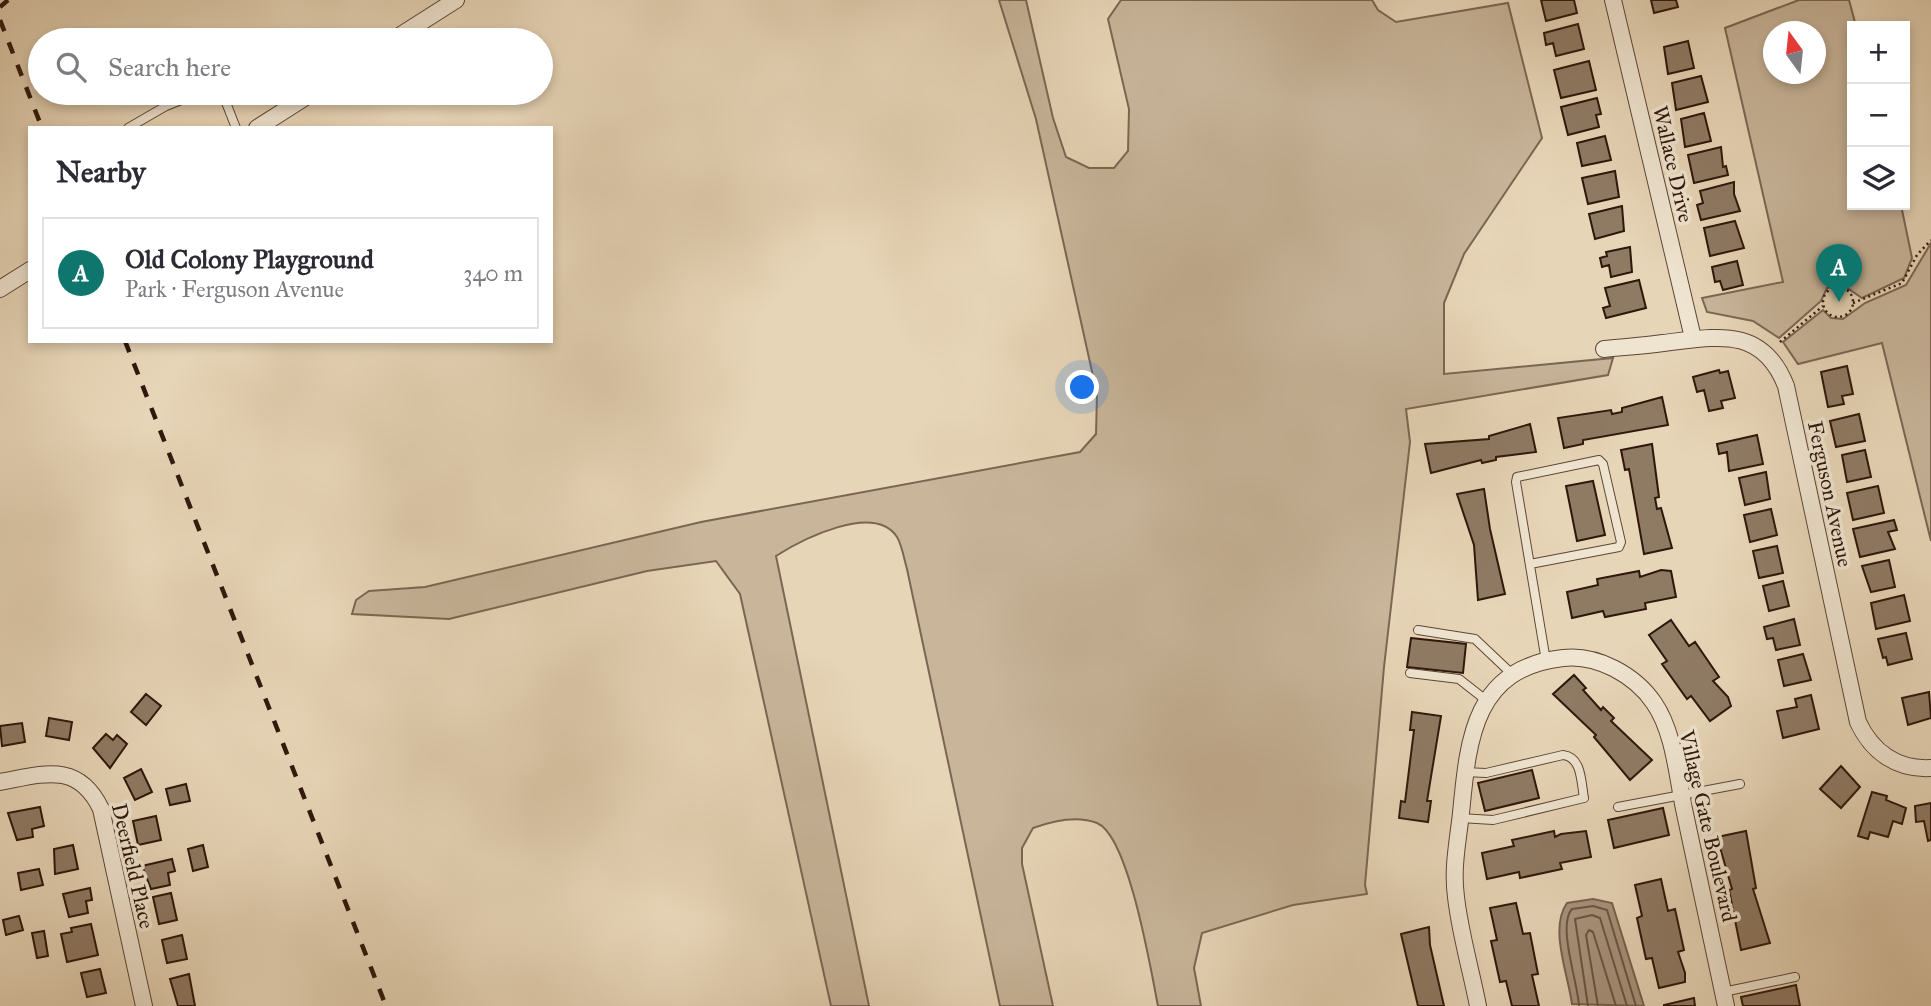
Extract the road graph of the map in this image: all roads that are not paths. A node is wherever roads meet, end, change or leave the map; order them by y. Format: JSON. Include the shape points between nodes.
{"nodes":[{"id":1,"x":456,"y":0,"type":"edge"},
{"id":2,"x":1613,"y":0,"type":"edge"},
{"id":3,"x":412,"y":28,"type":"edge"},
{"id":4,"x":169,"y":105,"type":"edge"},
{"id":5,"x":227,"y":105,"type":"edge"},
{"id":6,"x":293,"y":105,"type":"edge"},
{"id":7,"x":131,"y":126,"type":"edge"},
{"id":8,"x":235,"y":126,"type":"edge"},
{"id":9,"x":260,"y":126,"type":"edge"},
{"id":10,"x":28,"y":271,"type":"edge"},
{"id":11,"x":0,"y":289,"type":"edge"},
{"id":12,"x":1693,"y":338,"type":"junction"},
{"id":13,"x":1604,"y":349,"type":"dead end"},
{"id":14,"x":1530,"y":564,"type":"junction"},
{"id":15,"x":1418,"y":630,"type":"dead end"},
{"id":16,"x":1546,"y":661,"type":"junction"},
{"id":17,"x":1409,"y":673,"type":"dead end"},
{"id":18,"x":1513,"y":675,"type":"junction"},
{"id":19,"x":1487,"y":701,"type":"junction"},
{"id":20,"x":1931,"y":768,"type":"edge"},
{"id":21,"x":1465,"y":772,"type":"junction"},
{"id":22,"x":0,"y":782,"type":"edge"},
{"id":23,"x":1740,"y":784,"type":"dead end"},
{"id":24,"x":1681,"y":795,"type":"junction"},
{"id":25,"x":1618,"y":807,"type":"dead end"},
{"id":26,"x":1461,"y":818,"type":"junction"},
{"id":27,"x":1795,"y":977,"type":"dead end"},
{"id":28,"x":1724,"y":999,"type":"edge"},
{"id":29,"x":144,"y":1006,"type":"edge"},
{"id":30,"x":1478,"y":1006,"type":"edge"}],
"edges":[{"from":1,"to":3,"type":"street"},
{"from":2,"to":12,"type":"street","name":"Wallace Drive"},
{"from":4,"to":7,"type":"lane"},
{"from":5,"to":8,"type":"lane"},
{"from":6,"to":9,"type":"street"},
{"from":10,"to":11,"type":"street"},
{"from":12,"to":13,"type":"street","name":"Ferguson Avenue"},
{"from":12,"to":20,"type":"street","name":"Ferguson Avenue","via":[[1733,337],[1748,342],[1761,349],[1781,372],[1858,722],[1874,748],[1887,758],[1902,765]]},
{"from":14,"to":14,"type":"lane","via":[[1517,477],[1599,460],[1619,547]]},
{"from":14,"to":16,"type":"lane"},
{"from":15,"to":18,"type":"lane","via":[[1475,639]]},
{"from":16,"to":18,"type":"street","name":"Village Gate Boulevard"},
{"from":16,"to":24,"type":"street","name":"Village Gate Boulevard","via":[[1566,657],[1598,662],[1644,689],[1664,726]]},
{"from":17,"to":19,"type":"lane","via":[[1459,678]]},
{"from":18,"to":19,"type":"street","name":"Village Gate Boulevard"},
{"from":19,"to":21,"type":"street","name":"Village Gate Boulevard","via":[[1471,733]]},
{"from":21,"to":26,"type":"street","name":"Village Gate Boulevard"},
{"from":21,"to":26,"type":"lane","via":[[1486,773],[1572,756],[1584,798],[1493,820]]},
{"from":22,"to":29,"type":"street","name":"Deerfield Place","via":[[63,774],[78,780],[95,796]]},
{"from":23,"to":24,"type":"lane"},
{"from":24,"to":25,"type":"lane"},
{"from":24,"to":28,"type":"street","name":"Village Gate Boulevard"},
{"from":26,"to":30,"type":"street","name":"Village Gate Boulevard","via":[[1454,859],[1456,897]]},
{"from":27,"to":28,"type":"lane"}]}
